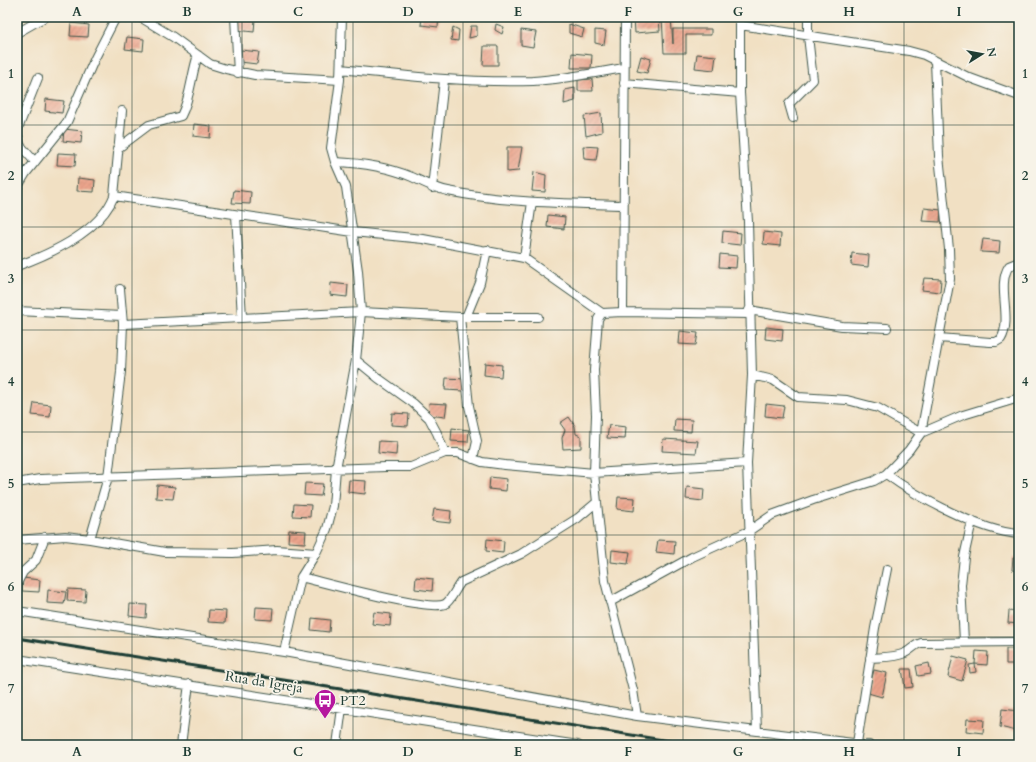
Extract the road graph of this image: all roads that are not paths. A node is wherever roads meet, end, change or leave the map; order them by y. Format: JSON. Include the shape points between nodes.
{"nodes":[{"id":1,"x":45,"y":17,"type":"edge"},
{"id":2,"x":116,"y":17,"type":"edge"},
{"id":3,"x":140,"y":17,"type":"edge"},
{"id":4,"x":235,"y":17,"type":"edge"},
{"id":5,"x":342,"y":17,"type":"edge"},
{"id":6,"x":625,"y":17,"type":"edge"},
{"id":7,"x":808,"y":17,"type":"edge"},
{"id":8,"x":740,"y":21,"type":"edge"},
{"id":9,"x":17,"y":33,"type":"edge"},
{"id":10,"x":808,"y":36,"type":"junction"},
{"id":11,"x":198,"y":55,"type":"junction"},
{"id":12,"x":935,"y":61,"type":"junction"},
{"id":13,"x":624,"y":68,"type":"junction"},
{"id":14,"x":341,"y":69,"type":"junction"},
{"id":15,"x":238,"y":73,"type":"junction"},
{"id":16,"x":38,"y":78,"type":"dead end"},
{"id":17,"x":340,"y":80,"type":"junction"},
{"id":18,"x":444,"y":80,"type":"junction"},
{"id":19,"x":624,"y":83,"type":"junction"},
{"id":20,"x":740,"y":93,"type":"junction"},
{"id":21,"x":1019,"y":96,"type":"edge"},
{"id":22,"x":122,"y":111,"type":"dead end"},
{"id":23,"x":793,"y":118,"type":"dead end"},
{"id":24,"x":118,"y":149,"type":"junction"},
{"id":25,"x":36,"y":162,"type":"junction"},
{"id":26,"x":335,"y":162,"type":"junction"},
{"id":27,"x":17,"y":188,"type":"edge"},
{"id":28,"x":432,"y":188,"type":"junction"},
{"id":29,"x":114,"y":196,"type":"junction"},
{"id":30,"x":532,"y":202,"type":"junction"},
{"id":31,"x":623,"y":205,"type":"junction"},
{"id":32,"x":236,"y":214,"type":"junction"},
{"id":33,"x":353,"y":232,"type":"junction"},
{"id":34,"x":487,"y":250,"type":"junction"},
{"id":35,"x":524,"y":258,"type":"junction"},
{"id":36,"x":1019,"y":262,"type":"edge"},
{"id":37,"x":17,"y":266,"type":"edge"},
{"id":38,"x":120,"y":289,"type":"dead end"},
{"id":39,"x":17,"y":311,"type":"edge"},
{"id":40,"x":361,"y":312,"type":"junction"},
{"id":41,"x":623,"y":312,"type":"junction"},
{"id":42,"x":750,"y":312,"type":"junction"},
{"id":43,"x":602,"y":313,"type":"junction"},
{"id":44,"x":242,"y":317,"type":"junction"},
{"id":45,"x":463,"y":317,"type":"junction"},
{"id":46,"x":538,"y":317,"type":"dead end"},
{"id":47,"x":122,"y":320,"type":"junction"},
{"id":48,"x":887,"y":328,"type":"dead end"},
{"id":49,"x":939,"y":338,"type":"junction"},
{"id":50,"x":356,"y":360,"type":"junction"},
{"id":51,"x":752,"y":375,"type":"junction"},
{"id":52,"x":1019,"y":398,"type":"edge"},
{"id":53,"x":920,"y":433,"type":"junction"},
{"id":54,"x":445,"y":453,"type":"junction"},
{"id":55,"x":473,"y":459,"type":"junction"},
{"id":56,"x":747,"y":463,"type":"junction"},
{"id":57,"x":336,"y":469,"type":"junction"},
{"id":58,"x":594,"y":472,"type":"junction"},
{"id":59,"x":886,"y":474,"type":"junction"},
{"id":60,"x":108,"y":477,"type":"junction"},
{"id":61,"x":17,"y":483,"type":"edge"},
{"id":62,"x":597,"y":502,"type":"junction"},
{"id":63,"x":972,"y":521,"type":"junction"},
{"id":64,"x":749,"y":531,"type":"junction"},
{"id":65,"x":1019,"y":534,"type":"edge"},
{"id":66,"x":45,"y":537,"type":"junction"},
{"id":67,"x":90,"y":539,"type":"junction"},
{"id":68,"x":17,"y":540,"type":"edge"},
{"id":69,"x":316,"y":553,"type":"junction"},
{"id":70,"x":887,"y":569,"type":"dead end"},
{"id":71,"x":301,"y":577,"type":"junction"},
{"id":72,"x":17,"y":582,"type":"edge"},
{"id":73,"x":610,"y":602,"type":"junction"},
{"id":74,"x":17,"y":611,"type":"edge"},
{"id":75,"x":964,"y":641,"type":"junction"},
{"id":76,"x":1019,"y":642,"type":"edge"},
{"id":77,"x":284,"y":652,"type":"junction"},
{"id":78,"x":870,"y":658,"type":"junction"},
{"id":79,"x":17,"y":659,"type":"edge"},
{"id":80,"x":188,"y":684,"type":"junction"},
{"id":81,"x":342,"y":708,"type":"junction"},
{"id":82,"x":637,"y":716,"type":"junction"},
{"id":83,"x":757,"y":731,"type":"junction"},
{"id":84,"x":857,"y":744,"type":"junction"},
{"id":85,"x":181,"y":745,"type":"edge"},
{"id":86,"x":337,"y":745,"type":"edge"},
{"id":87,"x":578,"y":745,"type":"edge"},
{"id":88,"x":869,"y":745,"type":"edge"}],
"edges":[{"from":1,"to":9,"type":"street"},
{"from":2,"to":25,"type":"street","via":[[67,122]]},
{"from":3,"to":11,"type":"street"},
{"from":4,"to":15,"type":"street"},
{"from":5,"to":14,"type":"street"},
{"from":6,"to":13,"type":"street"},
{"from":7,"to":10,"type":"street"},
{"from":8,"to":10,"type":"street"},
{"from":8,"to":20,"type":"street"},
{"from":10,"to":12,"type":"street","via":[[909,51]]},
{"from":10,"to":23,"type":"street","via":[[813,80],[789,104]]},
{"from":11,"to":15,"type":"street","via":[[210,64]]},
{"from":11,"to":24,"type":"street","via":[[181,116],[149,125]]},
{"from":12,"to":21,"type":"street","via":[[970,78]]},
{"from":12,"to":49,"type":"street","via":[[939,156],[950,279]]},
{"from":13,"to":18,"type":"street","via":[[535,81]]},
{"from":13,"to":19,"type":"street"},
{"from":14,"to":17,"type":"street"},
{"from":14,"to":18,"type":"street"},
{"from":15,"to":17,"type":"street"},
{"from":16,"to":25,"type":"street","via":[[17,131],[20,145]]},
{"from":17,"to":26,"type":"street","via":[[331,148]]},
{"from":18,"to":28,"type":"street"},
{"from":19,"to":20,"type":"street"},
{"from":19,"to":31,"type":"street"},
{"from":20,"to":42,"type":"street","via":[[748,222]]},
{"from":22,"to":24,"type":"street"},
{"from":24,"to":29,"type":"street"},
{"from":25,"to":27,"type":"street"},
{"from":26,"to":28,"type":"street","via":[[385,169],[412,177]]},
{"from":26,"to":33,"type":"street","via":[[346,187]]},
{"from":28,"to":30,"type":"street"},
{"from":29,"to":32,"type":"street"},
{"from":29,"to":37,"type":"street","via":[[97,221],[71,242]]},
{"from":30,"to":31,"type":"street"},
{"from":30,"to":35,"type":"street"},
{"from":31,"to":41,"type":"street"},
{"from":32,"to":33,"type":"street"},
{"from":32,"to":44,"type":"street"},
{"from":33,"to":34,"type":"street","via":[[423,239]]},
{"from":33,"to":40,"type":"street"},
{"from":34,"to":35,"type":"street"},
{"from":34,"to":45,"type":"street","via":[[480,283]]},
{"from":35,"to":43,"type":"street"},
{"from":36,"to":49,"type":"street","via":[[1009,266],[1005,276],[1005,322],[1001,339],[990,342]]},
{"from":38,"to":47,"type":"street"},
{"from":39,"to":47,"type":"street"},
{"from":40,"to":44,"type":"street"},
{"from":40,"to":45,"type":"street"},
{"from":40,"to":50,"type":"street"},
{"from":41,"to":42,"type":"street"},
{"from":41,"to":43,"type":"street"},
{"from":42,"to":48,"type":"street","via":[[842,326]]},
{"from":42,"to":51,"type":"street"},
{"from":43,"to":58,"type":"street","via":[[596,327]]},
{"from":44,"to":47,"type":"street"},
{"from":45,"to":46,"type":"street"},
{"from":45,"to":55,"type":"street","via":[[469,406],[477,441]]},
{"from":47,"to":60,"type":"street","via":[[120,372]]},
{"from":49,"to":53,"type":"street"},
{"from":50,"to":54,"type":"street","via":[[429,418]]},
{"from":50,"to":57,"type":"street"},
{"from":51,"to":53,"type":"street","via":[[773,380],[798,397],[847,400],[872,406]]},
{"from":51,"to":56,"type":"street"},
{"from":52,"to":53,"type":"street","via":[[963,415]]},
{"from":53,"to":59,"type":"street"},
{"from":54,"to":55,"type":"street","via":[[458,453]]},
{"from":54,"to":57,"type":"street","via":[[411,467]]},
{"from":55,"to":58,"type":"street","via":[[505,465]]},
{"from":56,"to":58,"type":"street"},
{"from":56,"to":64,"type":"street"},
{"from":57,"to":60,"type":"street"},
{"from":57,"to":69,"type":"street","via":[[330,518]]},
{"from":58,"to":62,"type":"street"},
{"from":59,"to":63,"type":"street","via":[[905,488]]},
{"from":59,"to":64,"type":"street","via":[[874,481],[772,515]]},
{"from":60,"to":61,"type":"street","via":[[40,479]]},
{"from":60,"to":67,"type":"street"},
{"from":62,"to":71,"type":"street","via":[[578,518],[521,554],[461,582],[444,604],[434,605],[380,597]]},
{"from":62,"to":73,"type":"street","via":[[605,581]]},
{"from":63,"to":65,"type":"street"},
{"from":63,"to":75,"type":"street","via":[[961,585]]},
{"from":64,"to":73,"type":"street","via":[[692,557]]},
{"from":64,"to":83,"type":"street"},
{"from":66,"to":67,"type":"street"},
{"from":66,"to":68,"type":"street"},
{"from":66,"to":72,"type":"street","via":[[36,560]]},
{"from":67,"to":69,"type":"street","via":[[165,552],[233,553],[277,550]]},
{"from":69,"to":71,"type":"street"},
{"from":70,"to":78,"type":"street"},
{"from":71,"to":77,"type":"street"},
{"from":73,"to":82,"type":"street","via":[[633,690]]},
{"from":74,"to":77,"type":"street"},
{"from":75,"to":76,"type":"street"},
{"from":75,"to":78,"type":"street","via":[[921,643],[896,656]]},
{"from":77,"to":82,"type":"street"},
{"from":78,"to":84,"type":"street"},
{"from":79,"to":80,"type":"street","name":"Rua da Igreja"},
{"from":80,"to":81,"type":"street","name":"Rua da Igreja"},
{"from":80,"to":85,"type":"street"},
{"from":81,"to":86,"type":"street"},
{"from":81,"to":87,"type":"street","name":"Rua da Igreja"},
{"from":82,"to":83,"type":"street"},
{"from":83,"to":84,"type":"street"},
{"from":84,"to":88,"type":"street"}]}
